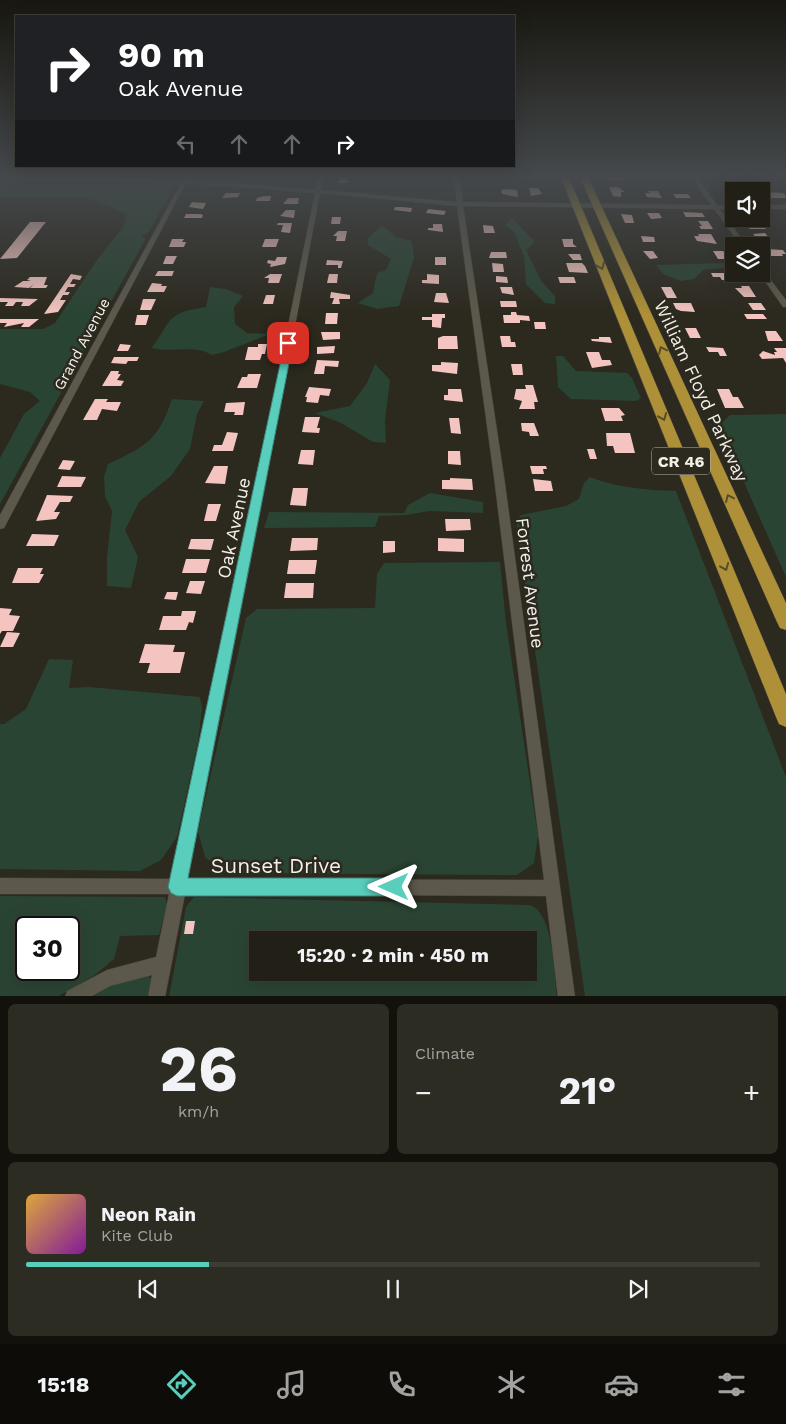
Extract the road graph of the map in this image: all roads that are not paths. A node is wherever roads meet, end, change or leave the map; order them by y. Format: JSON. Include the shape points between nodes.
{"nodes":[{"id":1,"x":163,"y":221,"type":"edge"},
{"id":2,"x":311,"y":221,"type":"edge"},
{"id":3,"x":462,"y":221,"type":"edge"},
{"id":4,"x":583,"y":221,"type":"edge"},
{"id":5,"x":604,"y":221,"type":"edge"},
{"id":6,"x":726,"y":221,"type":"edge"},
{"id":7,"x":737,"y":237,"type":"edge"},
{"id":8,"x":769,"y":282,"type":"edge"},
{"id":9,"x":786,"y":305,"type":"edge"},
{"id":10,"x":0,"y":525,"type":"edge"},
{"id":11,"x":786,"y":622,"type":"edge"},
{"id":12,"x":786,"y":717,"type":"edge"},
{"id":13,"x":0,"y":886,"type":"edge"},
{"id":14,"x":177,"y":887,"type":"junction"},
{"id":15,"x":553,"y":888,"type":"junction"},
{"id":16,"x":162,"y":964,"type":"junction"},
{"id":17,"x":73,"y":996,"type":"edge"},
{"id":18,"x":156,"y":996,"type":"edge"},
{"id":19,"x":568,"y":996,"type":"edge"}],
"edges":[{"from":1,"to":10,"type":"street","name":"Grand Avenue"},
{"from":2,"to":14,"type":"street","name":"Oak Avenue","via":[[255,513]]},
{"from":3,"to":15,"type":"street","name":"Forrest Avenue"},
{"from":4,"to":12,"type":"highway","number":"CR 46","one_way":true},
{"from":11,"to":5,"type":"highway","name":"William Floyd Parkway","number":"CR 46","one_way":true},
{"from":6,"to":7,"type":"street"},
{"from":8,"to":9,"type":"street"},
{"from":13,"to":14,"type":"street","name":"Sunset Drive"},
{"from":14,"to":15,"type":"street","name":"Sunset Drive"},
{"from":14,"to":16,"type":"street","name":"Oak Avenue"},
{"from":15,"to":19,"type":"street","name":"Forrest Avenue"},
{"from":16,"to":17,"type":"street","via":[[107,978]]},
{"from":16,"to":18,"type":"street","name":"Oak Avenue"}]}
